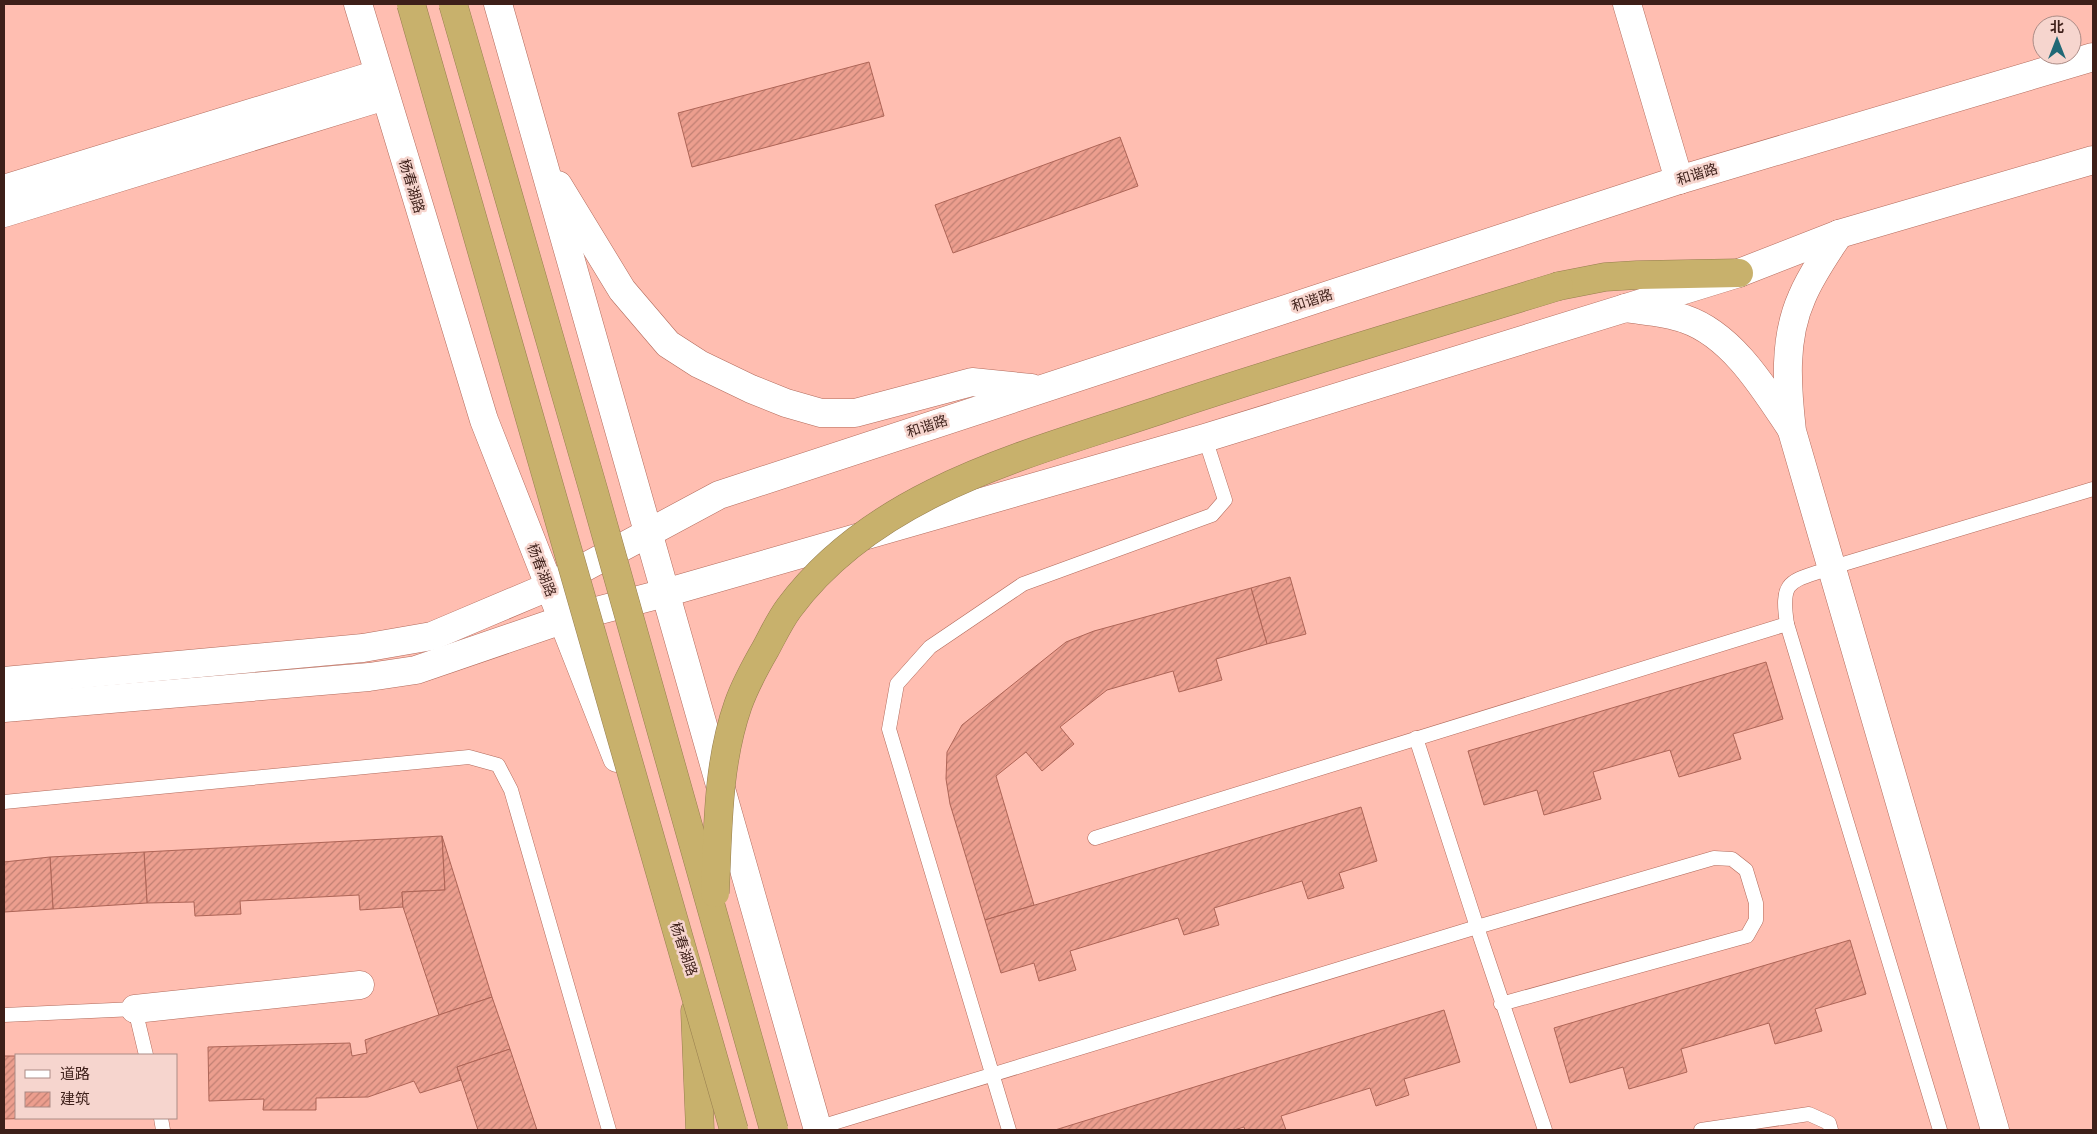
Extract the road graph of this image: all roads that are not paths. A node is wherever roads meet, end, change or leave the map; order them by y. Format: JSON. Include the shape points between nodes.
{"nodes":[{"id":1,"x":358,"y":4,"type":"edge"},
{"id":2,"x":412,"y":4,"type":"edge"},
{"id":3,"x":453,"y":4,"type":"edge"},
{"id":4,"x":498,"y":4,"type":"edge"},
{"id":5,"x":1627,"y":4,"type":"edge"},
{"id":6,"x":2093,"y":57,"type":"edge"},
{"id":7,"x":381,"y":85,"type":"junction"},
{"id":8,"x":540,"y":154,"type":"junction"},
{"id":9,"x":2093,"y":160,"type":"edge"},
{"id":10,"x":1679,"y":180,"type":"junction"},
{"id":11,"x":4,"y":188,"type":"edge"},
{"id":12,"x":4,"y":213,"type":"edge"},
{"id":13,"x":1839,"y":234,"type":"junction"},
{"id":14,"x":1739,"y":273,"type":"junction"},
{"id":15,"x":1625,"y":308,"type":"junction"},
{"id":16,"x":1040,"y":389,"type":"junction"},
{"id":17,"x":1792,"y":431,"type":"junction"},
{"id":18,"x":1206,"y":438,"type":"junction"},
{"id":19,"x":2093,"y":489,"type":"edge"},
{"id":20,"x":648,"y":534,"type":"junction"},
{"id":21,"x":1830,"y":568,"type":"junction"},
{"id":22,"x":548,"y":587,"type":"junction"},
{"id":23,"x":664,"y":593,"type":"junction"},
{"id":24,"x":562,"y":620,"type":"junction"},
{"id":25,"x":1787,"y":624,"type":"junction"},
{"id":26,"x":4,"y":681,"type":"edge"},
{"id":27,"x":4,"y":708,"type":"edge"},
{"id":28,"x":1416,"y":738,"type":"junction"},
{"id":29,"x":4,"y":802,"type":"edge"},
{"id":30,"x":1094,"y":838,"type":"dead end"},
{"id":31,"x":714,"y":917,"type":"junction"},
{"id":32,"x":1477,"y":927,"type":"junction"},
{"id":33,"x":360,"y":985,"type":"dead end"},
{"id":34,"x":694,"y":995,"type":"junction"},
{"id":35,"x":1501,"y":1004,"type":"junction"},
{"id":36,"x":135,"y":1010,"type":"junction"},
{"id":37,"x":4,"y":1015,"type":"edge"},
{"id":38,"x":146,"y":1054,"type":"edge"},
{"id":39,"x":992,"y":1075,"type":"junction"},
{"id":40,"x":818,"y":1129,"type":"edge"},
{"id":41,"x":609,"y":1130,"type":"edge"},
{"id":42,"x":700,"y":1130,"type":"edge"},
{"id":43,"x":734,"y":1130,"type":"edge"},
{"id":44,"x":742,"y":1130,"type":"edge"},
{"id":45,"x":774,"y":1130,"type":"edge"},
{"id":46,"x":1009,"y":1130,"type":"edge"},
{"id":47,"x":1545,"y":1130,"type":"edge"},
{"id":48,"x":1701,"y":1130,"type":"edge"},
{"id":49,"x":1831,"y":1130,"type":"edge"},
{"id":50,"x":1940,"y":1130,"type":"edge"},
{"id":51,"x":1995,"y":1130,"type":"edge"}],
"edges":[{"from":1,"to":7,"type":"main road","name":"杨春湖路"},
{"from":2,"to":34,"type":"highway","bridge":true},
{"from":3,"to":31,"type":"highway","bridge":true},
{"from":4,"to":8,"type":"main road"},
{"from":5,"to":10,"type":"main road"},
{"from":6,"to":10,"type":"main road","name":"和谐路"},
{"from":7,"to":11,"type":"main road"},
{"from":7,"to":12,"type":"main road"},
{"from":7,"to":22,"type":"main road","name":"杨春湖路","via":[[484,420]]},
{"from":8,"to":16,"type":"main road","via":[[622,290],[668,344],[699,364],[751,389],[821,413],[855,413],[972,382]]},
{"from":8,"to":20,"type":"main road"},
{"from":9,"to":13,"type":"main road"},
{"from":10,"to":16,"type":"main road","name":"和谐路"},
{"from":13,"to":14,"type":"main road"},
{"from":13,"to":17,"type":"main road","via":[[1807,286],[1795,318],[1788,372]]},
{"from":14,"to":15,"type":"main road"},
{"from":14,"to":31,"type":"highway","bridge":true,"via":[[1637,274],[1559,286],[1236,385],[984,469],[938,490],[862,535],[834,558],[788,609],[750,676],[738,706],[723,771]]},
{"from":15,"to":17,"type":"main road","via":[[1686,319],[1715,335],[1742,361]]},
{"from":15,"to":18,"type":"main road"},
{"from":16,"to":20,"type":"main road","name":"和谐路","via":[[720,495]]},
{"from":17,"to":21,"type":"main road"},
{"from":18,"to":23,"type":"main road"},
{"from":18,"to":39,"type":"lane","via":[[1225,500],[1212,515],[1024,584],[930,647],[897,684],[889,729]]},
{"from":19,"to":21,"type":"lane"},
{"from":20,"to":22,"type":"main road","name":"和谐路"},
{"from":20,"to":23,"type":"main road"},
{"from":21,"to":25,"type":"lane","via":[[1791,584],[1784,602]]},
{"from":21,"to":51,"type":"main road"},
{"from":22,"to":24,"type":"main road","name":"杨春湖路"},
{"from":22,"to":26,"type":"main road","name":"和谐路","via":[[432,636],[395,644]]},
{"from":23,"to":24,"type":"main road"},
{"from":23,"to":40,"type":"main road"},
{"from":24,"to":27,"type":"main road","via":[[416,670],[369,677]]},
{"from":24,"to":44,"type":"main road","name":"杨春湖路","via":[[625,781],[707,1015]]},
{"from":25,"to":28,"type":"lane"},
{"from":25,"to":50,"type":"lane"},
{"from":28,"to":30,"type":"lane"},
{"from":28,"to":32,"type":"lane"},
{"from":29,"to":41,"type":"lane","via":[[469,756],[498,765],[511,790]]},
{"from":31,"to":45,"type":"highway","bridge":true},
{"from":32,"to":35,"type":"lane"},
{"from":32,"to":35,"type":"lane","via":[[1714,858],[1732,858],[1746,870],[1756,903],[1756,920],[1747,936]]},
{"from":32,"to":39,"type":"lane"},
{"from":33,"to":36,"type":"main road"},
{"from":34,"to":42,"type":"highway"},
{"from":34,"to":43,"type":"highway","bridge":true},
{"from":35,"to":47,"type":"lane"},
{"from":36,"to":37,"type":"lane"},
{"from":36,"to":38,"type":"lane"},
{"from":39,"to":40,"type":"lane"},
{"from":39,"to":46,"type":"lane"},
{"from":48,"to":49,"type":"lane","via":[[1809,1114],[1829,1123]]}]}
